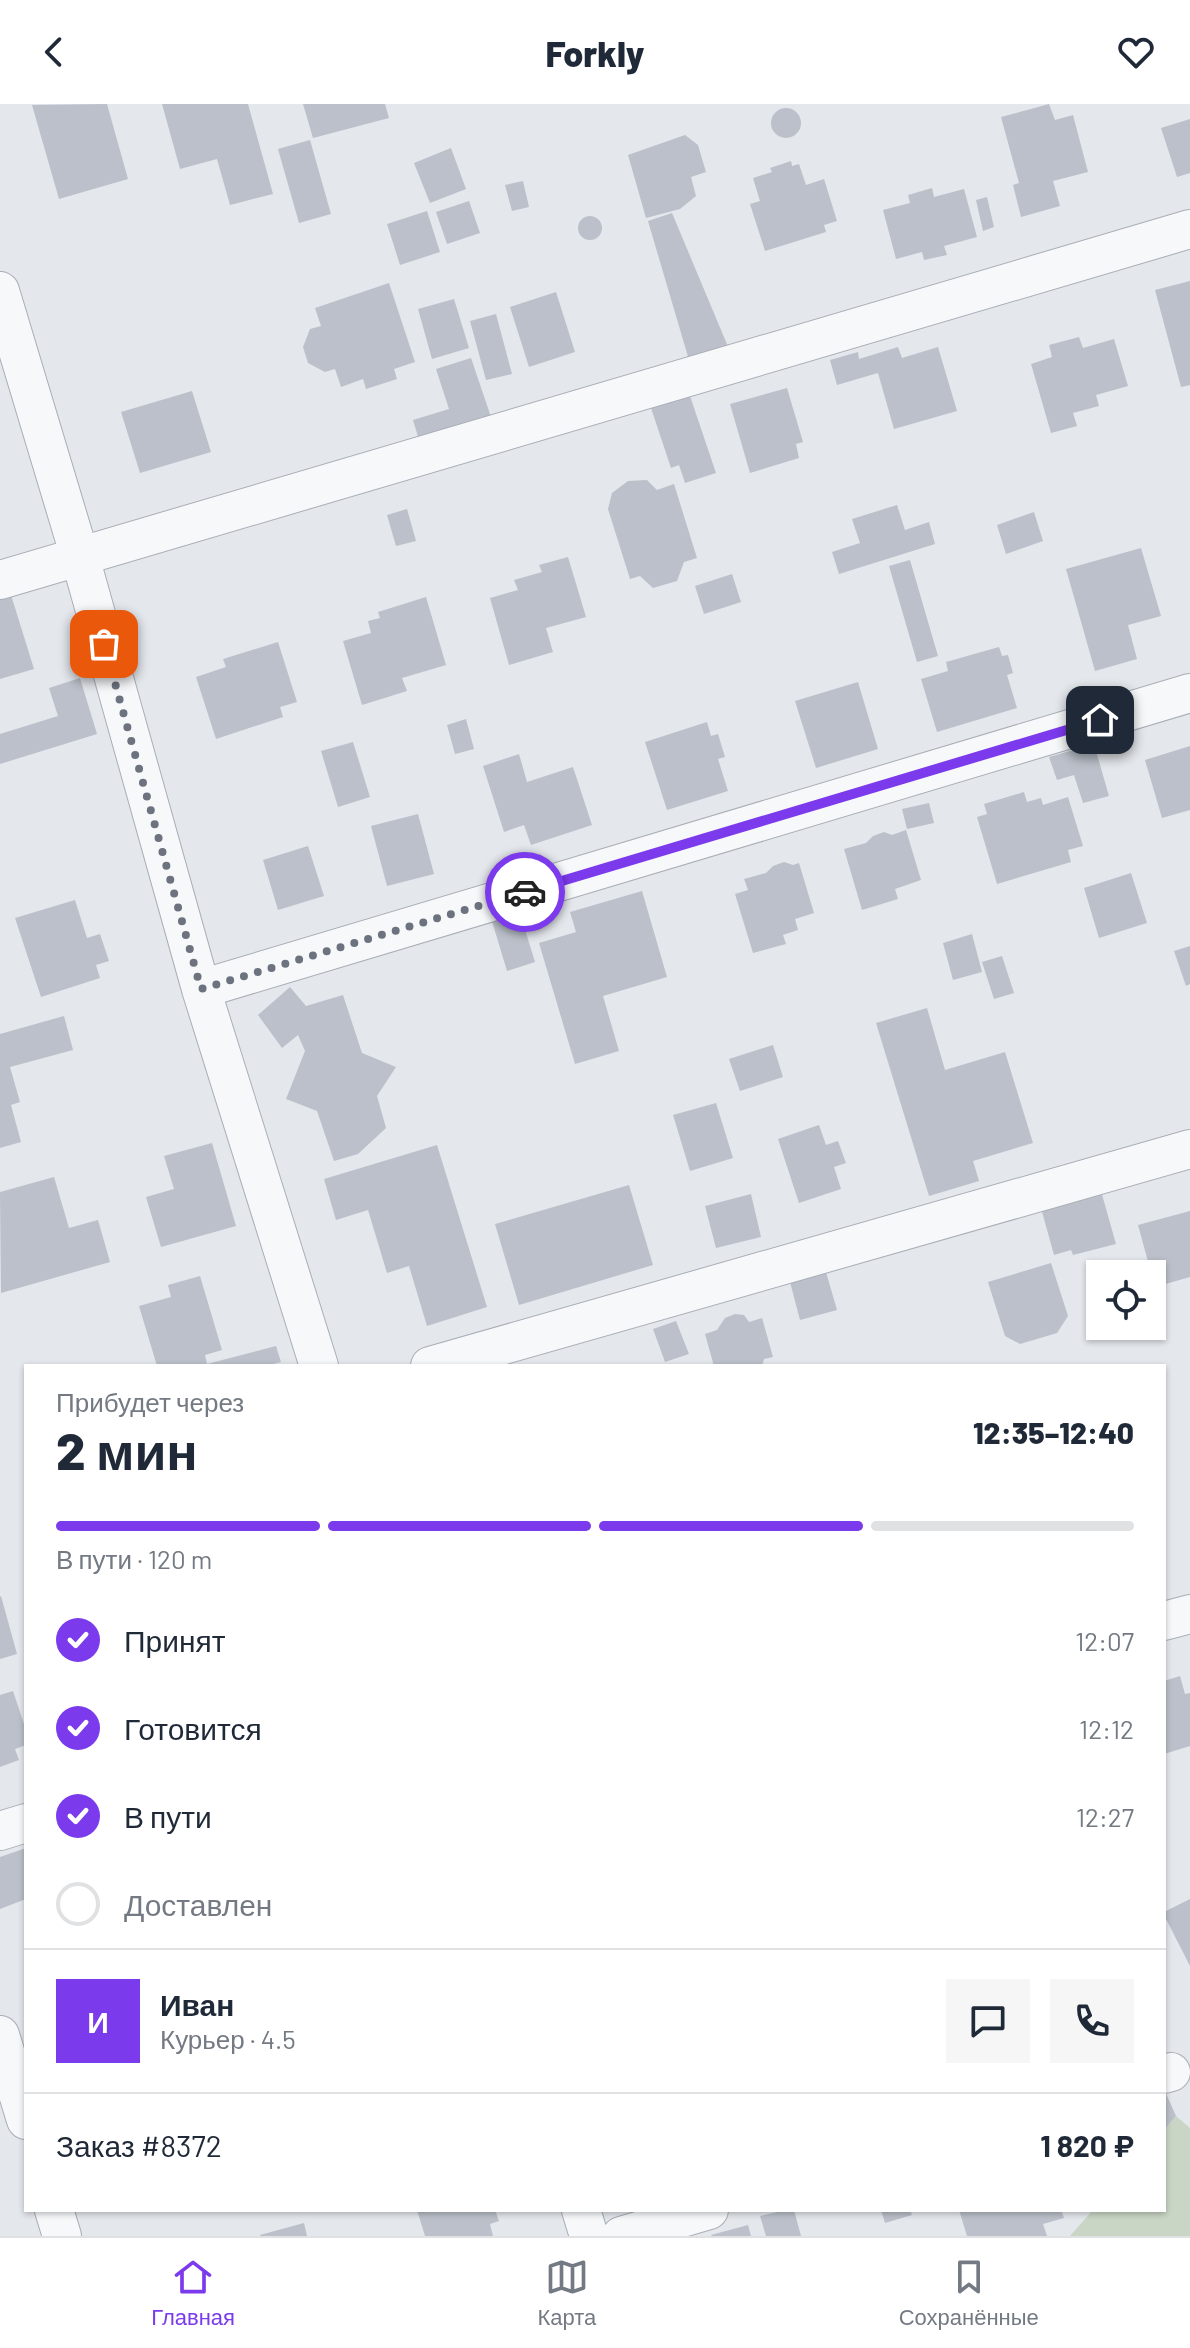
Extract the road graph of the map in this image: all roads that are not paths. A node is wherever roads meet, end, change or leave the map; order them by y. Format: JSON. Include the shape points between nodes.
{"nodes":[{"id":1,"x":1190,"y":229,"type":"edge"},
{"id":2,"x":0,"y":291,"type":"edge"},
{"id":3,"x":80,"y":557,"type":"junction"},
{"id":4,"x":0,"y":580,"type":"edge"},
{"id":5,"x":1190,"y":693,"type":"edge"},
{"id":6,"x":201,"y":989,"type":"junction"},
{"id":7,"x":1190,"y":1149,"type":"edge"},
{"id":8,"x":318,"y":1364,"type":"edge"},
{"id":9,"x":437,"y":1364,"type":"edge"},
{"id":10,"x":1190,"y":1614,"type":"edge"},
{"id":11,"x":1166,"y":1620,"type":"edge"},
{"id":12,"x":24,"y":1824,"type":"edge"},
{"id":13,"x":0,"y":1831,"type":"edge"},
{"id":14,"x":0,"y":2035,"type":"edge"},
{"id":15,"x":24,"y":2113,"type":"edge"},
{"id":16,"x":55,"y":2212,"type":"edge"},
{"id":17,"x":582,"y":2212,"type":"edge"},
{"id":18,"x":702,"y":2212,"type":"edge"},
{"id":19,"x":62,"y":2236,"type":"edge"},
{"id":20,"x":589,"y":2236,"type":"edge"},
{"id":21,"x":621,"y":2236,"type":"edge"}],
"edges":[{"from":1,"to":3,"type":"street"},
{"from":2,"to":3,"type":"street"},
{"from":3,"to":4,"type":"street"},
{"from":3,"to":6,"type":"street"},
{"from":5,"to":6,"type":"street"},
{"from":6,"to":8,"type":"street"},
{"from":7,"to":9,"type":"street"},
{"from":10,"to":11,"type":"street"},
{"from":12,"to":13,"type":"street"},
{"from":14,"to":15,"type":"street"},
{"from":16,"to":19,"type":"street"},
{"from":17,"to":20,"type":"street"},
{"from":18,"to":21,"type":"street"}]}
